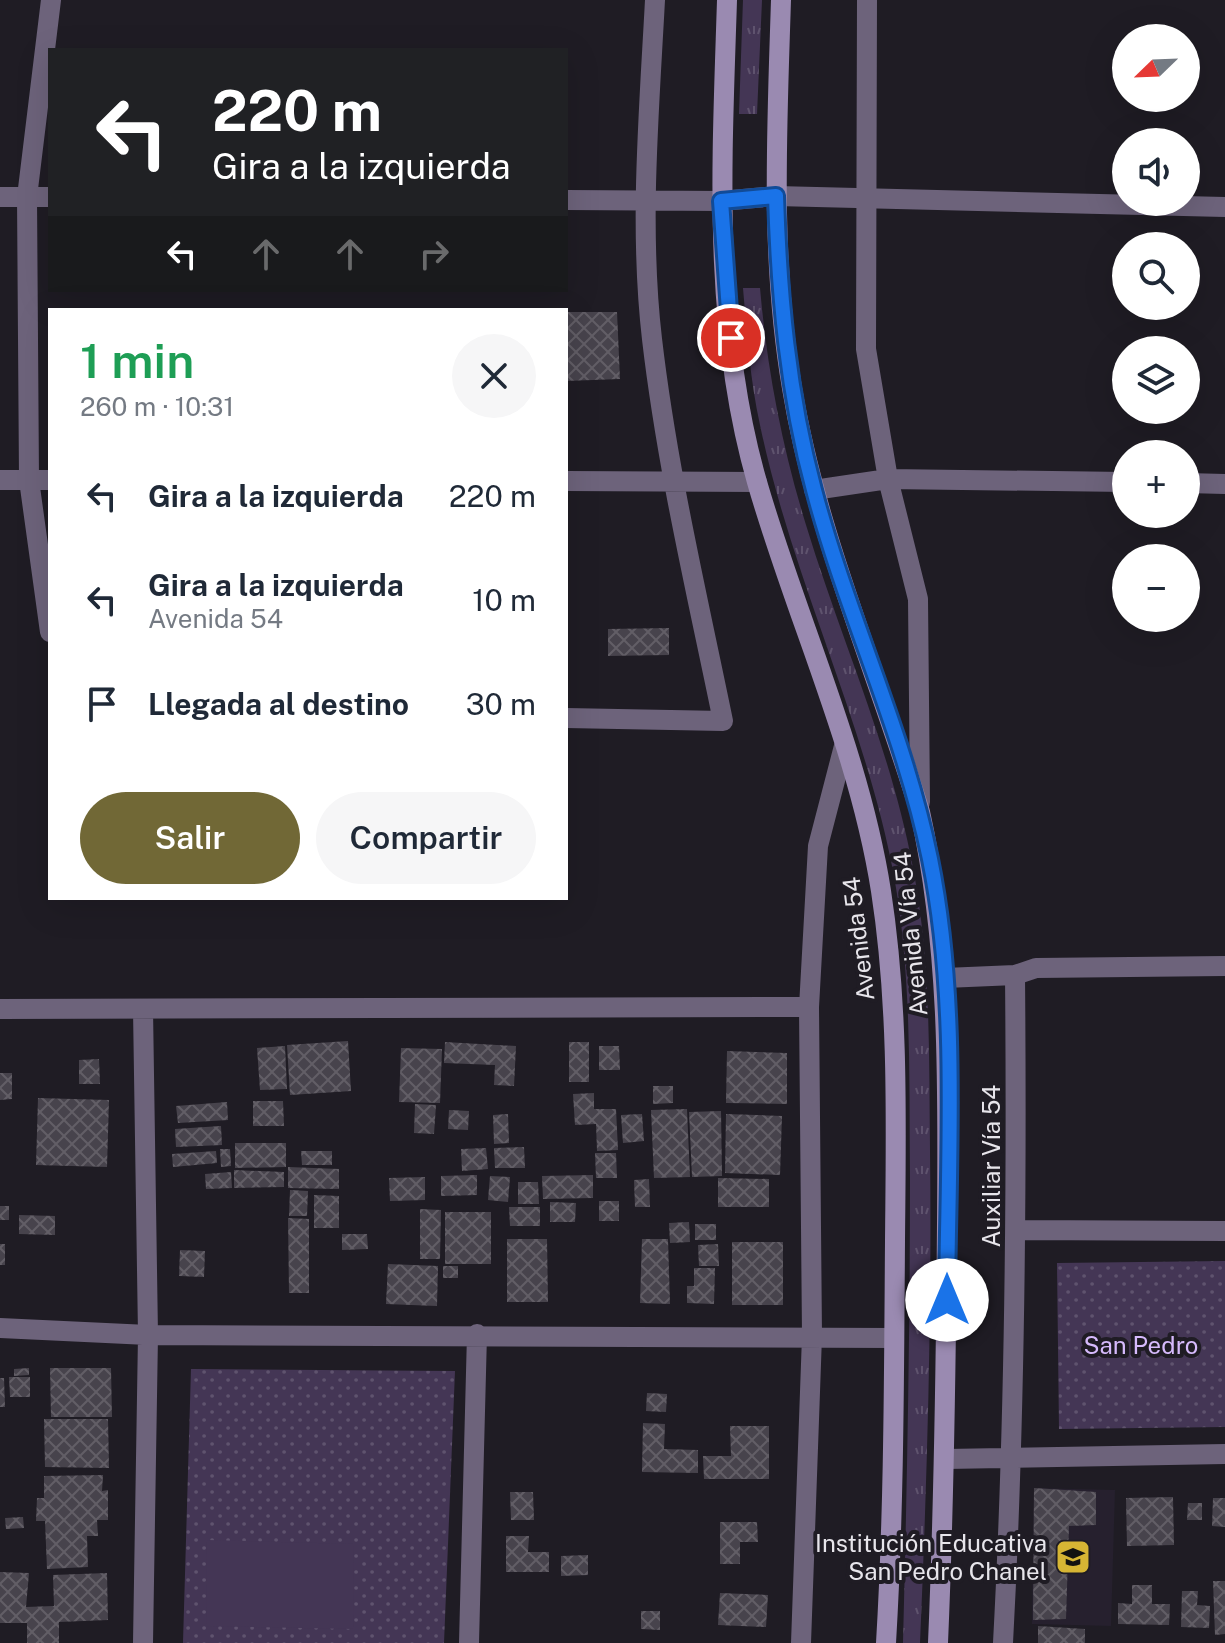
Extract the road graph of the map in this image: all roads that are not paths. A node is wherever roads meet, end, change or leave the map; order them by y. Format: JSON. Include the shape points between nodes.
{"nodes":[{"id":1,"x":51,"y":0,"type":"edge"},
{"id":2,"x":655,"y":0,"type":"edge"},
{"id":3,"x":727,"y":0,"type":"edge"},
{"id":4,"x":781,"y":0,"type":"edge"},
{"id":5,"x":867,"y":0,"type":"edge"},
{"id":6,"x":776,"y":196,"type":"junction"},
{"id":7,"x":0,"y":197,"type":"edge"},
{"id":8,"x":27,"y":197,"type":"junction"},
{"id":9,"x":48,"y":197,"type":"edge"},
{"id":10,"x":568,"y":200,"type":"edge"},
{"id":11,"x":867,"y":200,"type":"junction"},
{"id":12,"x":645,"y":201,"type":"junction"},
{"id":13,"x":721,"y":201,"type":"junction"},
{"id":14,"x":1225,"y":207,"type":"edge"},
{"id":15,"x":888,"y":479,"type":"junction"},
{"id":16,"x":0,"y":480,"type":"edge"},
{"id":17,"x":40,"y":480,"type":"edge"},
{"id":18,"x":568,"y":481,"type":"edge"},
{"id":19,"x":673,"y":481,"type":"junction"},
{"id":20,"x":757,"y":482,"type":"junction"},
{"id":21,"x":1112,"y":482,"type":"edge"},
{"id":22,"x":1200,"y":483,"type":"edge"},
{"id":23,"x":1225,"y":484,"type":"edge"},
{"id":24,"x":814,"y":490,"type":"junction"},
{"id":25,"x":48,"y":602,"type":"edge"},
{"id":26,"x":568,"y":718,"type":"edge"},
{"id":27,"x":844,"y":746,"type":"junction"},
{"id":28,"x":920,"y":812,"type":"junction"},
{"id":29,"x":1225,"y":966,"type":"edge"},
{"id":30,"x":1015,"y":975,"type":"junction"},
{"id":31,"x":945,"y":978,"type":"junction"},
{"id":32,"x":809,"y":1007,"type":"junction"},
{"id":33,"x":0,"y":1009,"type":"edge"},
{"id":34,"x":143,"y":1009,"type":"junction"},
{"id":35,"x":1018,"y":1230,"type":"junction"},
{"id":36,"x":1225,"y":1231,"type":"edge"},
{"id":37,"x":0,"y":1328,"type":"edge"},
{"id":38,"x":477,"y":1334,"type":"junction"},
{"id":39,"x":148,"y":1335,"type":"junction"},
{"id":40,"x":812,"y":1336,"type":"junction"},
{"id":41,"x":894,"y":1338,"type":"junction"},
{"id":42,"x":1225,"y":1454,"type":"edge"},
{"id":43,"x":1013,"y":1456,"type":"junction"},
{"id":44,"x":946,"y":1459,"type":"junction"},
{"id":45,"x":143,"y":1643,"type":"edge"},
{"id":46,"x":469,"y":1643,"type":"edge"},
{"id":47,"x":801,"y":1643,"type":"edge"},
{"id":48,"x":886,"y":1643,"type":"edge"},
{"id":49,"x":938,"y":1643,"type":"edge"},
{"id":50,"x":1003,"y":1643,"type":"edge"}],
"edges":[{"from":1,"to":8,"type":"street"},
{"from":2,"to":12,"type":"street"},
{"from":3,"to":13,"type":"main road"},
{"from":4,"to":6,"type":"main road","name":"Avenida Vía 54"},
{"from":5,"to":11,"type":"street"},
{"from":6,"to":11,"type":"street"},
{"from":6,"to":13,"type":"street"},
{"from":6,"to":24,"type":"main road","name":"Avenida Vía 54","via":[[790,372]]},
{"from":7,"to":8,"type":"street"},
{"from":8,"to":9,"type":"street"},
{"from":8,"to":17,"type":"street"},
{"from":10,"to":12,"type":"street"},
{"from":11,"to":14,"type":"street"},
{"from":11,"to":15,"type":"street","via":[[866,349]]},
{"from":12,"to":13,"type":"street"},
{"from":12,"to":19,"type":"street","via":[[652,337]]},
{"from":13,"to":20,"type":"main road","name":"Avenida 54","via":[[737,391]]},
{"from":15,"to":21,"type":"street"},
{"from":15,"to":24,"type":"street"},
{"from":15,"to":28,"type":"street","via":[[918,599]]},
{"from":16,"to":17,"type":"street"},
{"from":17,"to":25,"type":"street"},
{"from":18,"to":19,"type":"street"},
{"from":19,"to":20,"type":"street"},
{"from":19,"to":26,"type":"street","via":[[723,721]]},
{"from":20,"to":27,"type":"main road","name":"Avenida 54"},
{"from":22,"to":23,"type":"street"},
{"from":24,"to":28,"type":"main road","name":"Avenida Vía 54"},
{"from":27,"to":32,"type":"street","via":[[818,846]]},
{"from":27,"to":41,"type":"main road","name":"Avenida 54","via":[[871,840],[890,960],[896,1055]]},
{"from":28,"to":31,"type":"main road","name":"Avenida Vía 54"},
{"from":29,"to":30,"type":"street","via":[[1036,968]]},
{"from":30,"to":31,"type":"street"},
{"from":30,"to":35,"type":"street","name":"Auxiliar Vía 54"},
{"from":31,"to":44,"type":"main road","name":"Avenida Vía 54"},
{"from":32,"to":34,"type":"street"},
{"from":32,"to":40,"type":"street"},
{"from":33,"to":34,"type":"street"},
{"from":34,"to":39,"type":"street"},
{"from":35,"to":36,"type":"street"},
{"from":35,"to":43,"type":"street","name":"Auxiliar Vía 54"},
{"from":37,"to":39,"type":"street"},
{"from":38,"to":39,"type":"street"},
{"from":38,"to":40,"type":"street"},
{"from":38,"to":46,"type":"street"},
{"from":39,"to":45,"type":"street"},
{"from":40,"to":41,"type":"street"},
{"from":40,"to":47,"type":"street"},
{"from":41,"to":48,"type":"main road","name":"Avenida 54"},
{"from":42,"to":43,"type":"street"},
{"from":43,"to":44,"type":"street"},
{"from":43,"to":50,"type":"street","name":"Auxiliar Vía 54"},
{"from":44,"to":49,"type":"main road","name":"Avenida Vía 54"}]}
